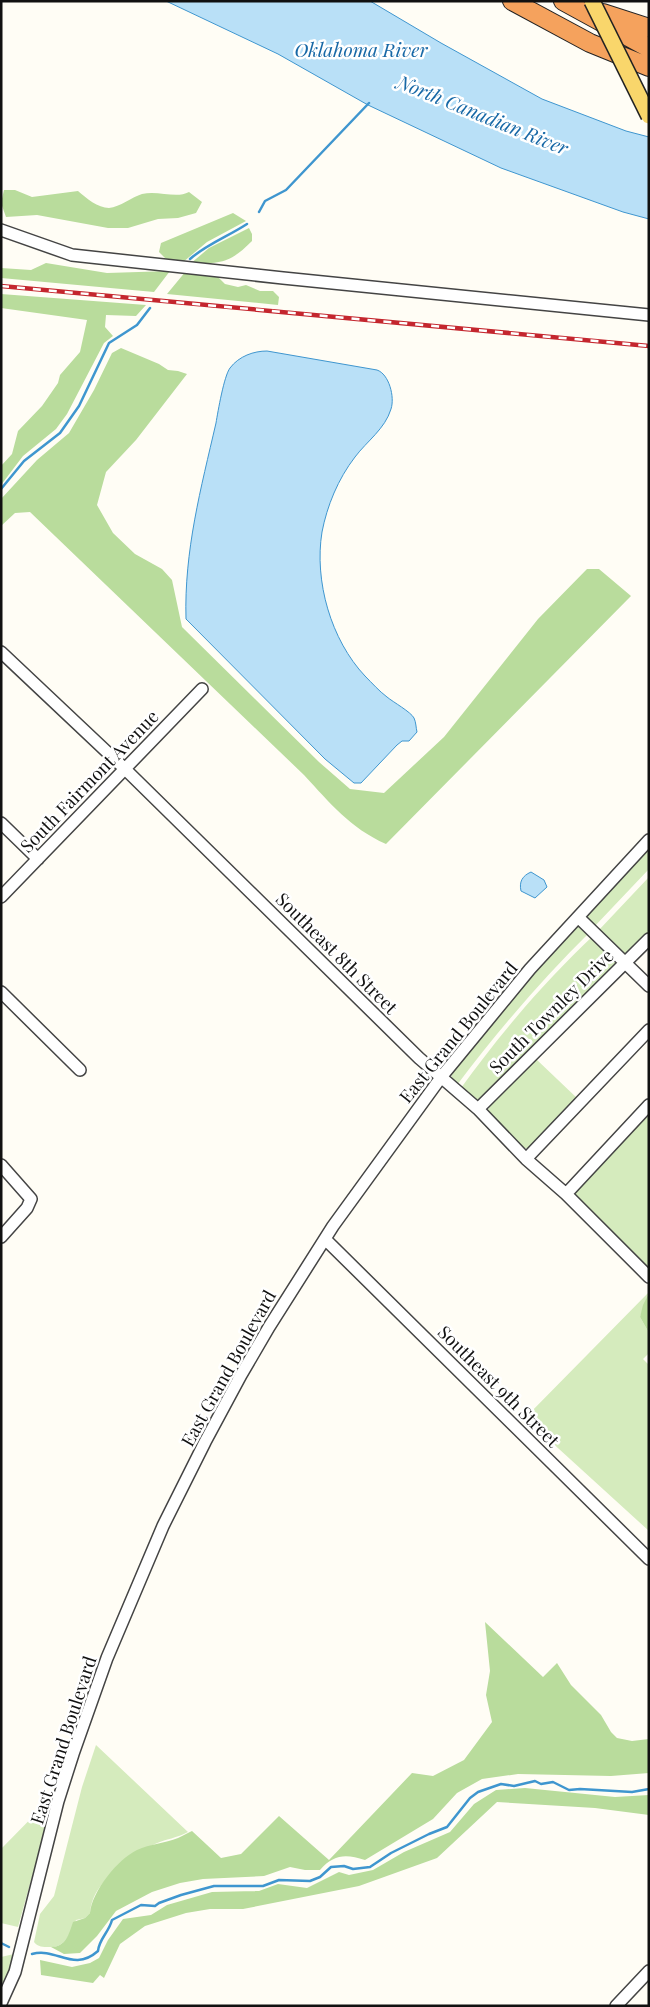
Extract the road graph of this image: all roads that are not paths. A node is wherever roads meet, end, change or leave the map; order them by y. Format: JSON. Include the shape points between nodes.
{"nodes":[{"id":1,"x":512,"y":1,"type":"edge"},
{"id":2,"x":563,"y":1,"type":"edge"},
{"id":3,"x":567,"y":1,"type":"edge"},
{"id":4,"x":592,"y":1,"type":"edge"},
{"id":5,"x":649,"y":28,"type":"edge"},
{"id":6,"x":649,"y":48,"type":"edge"},
{"id":7,"x":649,"y":67,"type":"edge"},
{"id":8,"x":649,"y":116,"type":"edge"},
{"id":9,"x":1,"y":230,"type":"edge"},
{"id":10,"x":649,"y":315,"type":"edge"},
{"id":11,"x":1,"y":652,"type":"edge"},
{"id":12,"x":202,"y":689,"type":"dead end"},
{"id":13,"x":124,"y":768,"type":"junction"},
{"id":14,"x":1,"y":822,"type":"edge"},
{"id":15,"x":649,"y":840,"type":"edge"},
{"id":16,"x":38,"y":859,"type":"junction"},
{"id":17,"x":1,"y":897,"type":"edge"},
{"id":18,"x":578,"y":917,"type":"junction"},
{"id":19,"x":649,"y":939,"type":"edge"},
{"id":20,"x":625,"y":963,"type":"junction"},
{"id":21,"x":649,"y":986,"type":"edge"},
{"id":22,"x":1,"y":992,"type":"edge"},
{"id":23,"x":649,"y":1030,"type":"edge"},
{"id":24,"x":80,"y":1070,"type":"dead end"},
{"id":25,"x":442,"y":1076,"type":"junction"},
{"id":26,"x":649,"y":1105,"type":"edge"},
{"id":27,"x":478,"y":1109,"type":"junction"},
{"id":28,"x":526,"y":1159,"type":"junction"},
{"id":29,"x":1,"y":1165,"type":"edge"},
{"id":30,"x":566,"y":1194,"type":"junction"},
{"id":31,"x":1,"y":1237,"type":"edge"},
{"id":32,"x":325,"y":1239,"type":"junction"},
{"id":33,"x":649,"y":1277,"type":"edge"},
{"id":34,"x":649,"y":1559,"type":"edge"},
{"id":35,"x":649,"y":1971,"type":"edge"},
{"id":36,"x":1,"y":2003,"type":"edge"},
{"id":37,"x":616,"y":2006,"type":"edge"}],
"edges":[{"from":1,"to":7,"type":"highway","via":[[590,43]]},
{"from":2,"to":6,"type":"highway"},
{"from":3,"to":5,"type":"highway"},
{"from":4,"to":8,"type":"main road","bridge":true},
{"from":9,"to":10,"type":"street","via":[[72,255]]},
{"from":11,"to":13,"type":"street","name":"Southeast 8th Street"},
{"from":12,"to":13,"type":"street","name":"South Fairmont Avenue"},
{"from":13,"to":16,"type":"street","name":"South Fairmont Avenue"},
{"from":13,"to":25,"type":"street","name":"Southeast 8th Street","via":[[419,1058]]},
{"from":14,"to":16,"type":"street"},
{"from":15,"to":18,"type":"street","name":"East Grand Boulevard"},
{"from":16,"to":17,"type":"street","name":"South Fairmont Avenue"},
{"from":18,"to":20,"type":"street"},
{"from":18,"to":25,"type":"street","name":"East Grand Boulevard"},
{"from":19,"to":20,"type":"street","name":"South Townley Drive"},
{"from":20,"to":21,"type":"street"},
{"from":20,"to":27,"type":"street","name":"South Townley Drive"},
{"from":22,"to":24,"type":"street"},
{"from":23,"to":28,"type":"street"},
{"from":25,"to":27,"type":"street","name":"Southeast 8th Street"},
{"from":25,"to":32,"type":"street","name":"East Grand Boulevard"},
{"from":26,"to":30,"type":"street"},
{"from":27,"to":28,"type":"street","name":"Southeast 8th Street"},
{"from":28,"to":30,"type":"street","name":"Southeast 8th Street"},
{"from":29,"to":31,"type":"street","via":[[31,1198],[27,1208]]},
{"from":30,"to":33,"type":"street","name":"Southeast 8th Street"},
{"from":32,"to":34,"type":"street","name":"Southeast 9th Street"},
{"from":32,"to":36,"type":"street","name":"East Grand Boulevard","via":[[269,1327],[212,1428],[129,1602],[73,1754],[15,1972]]},
{"from":35,"to":37,"type":"street"}]}
